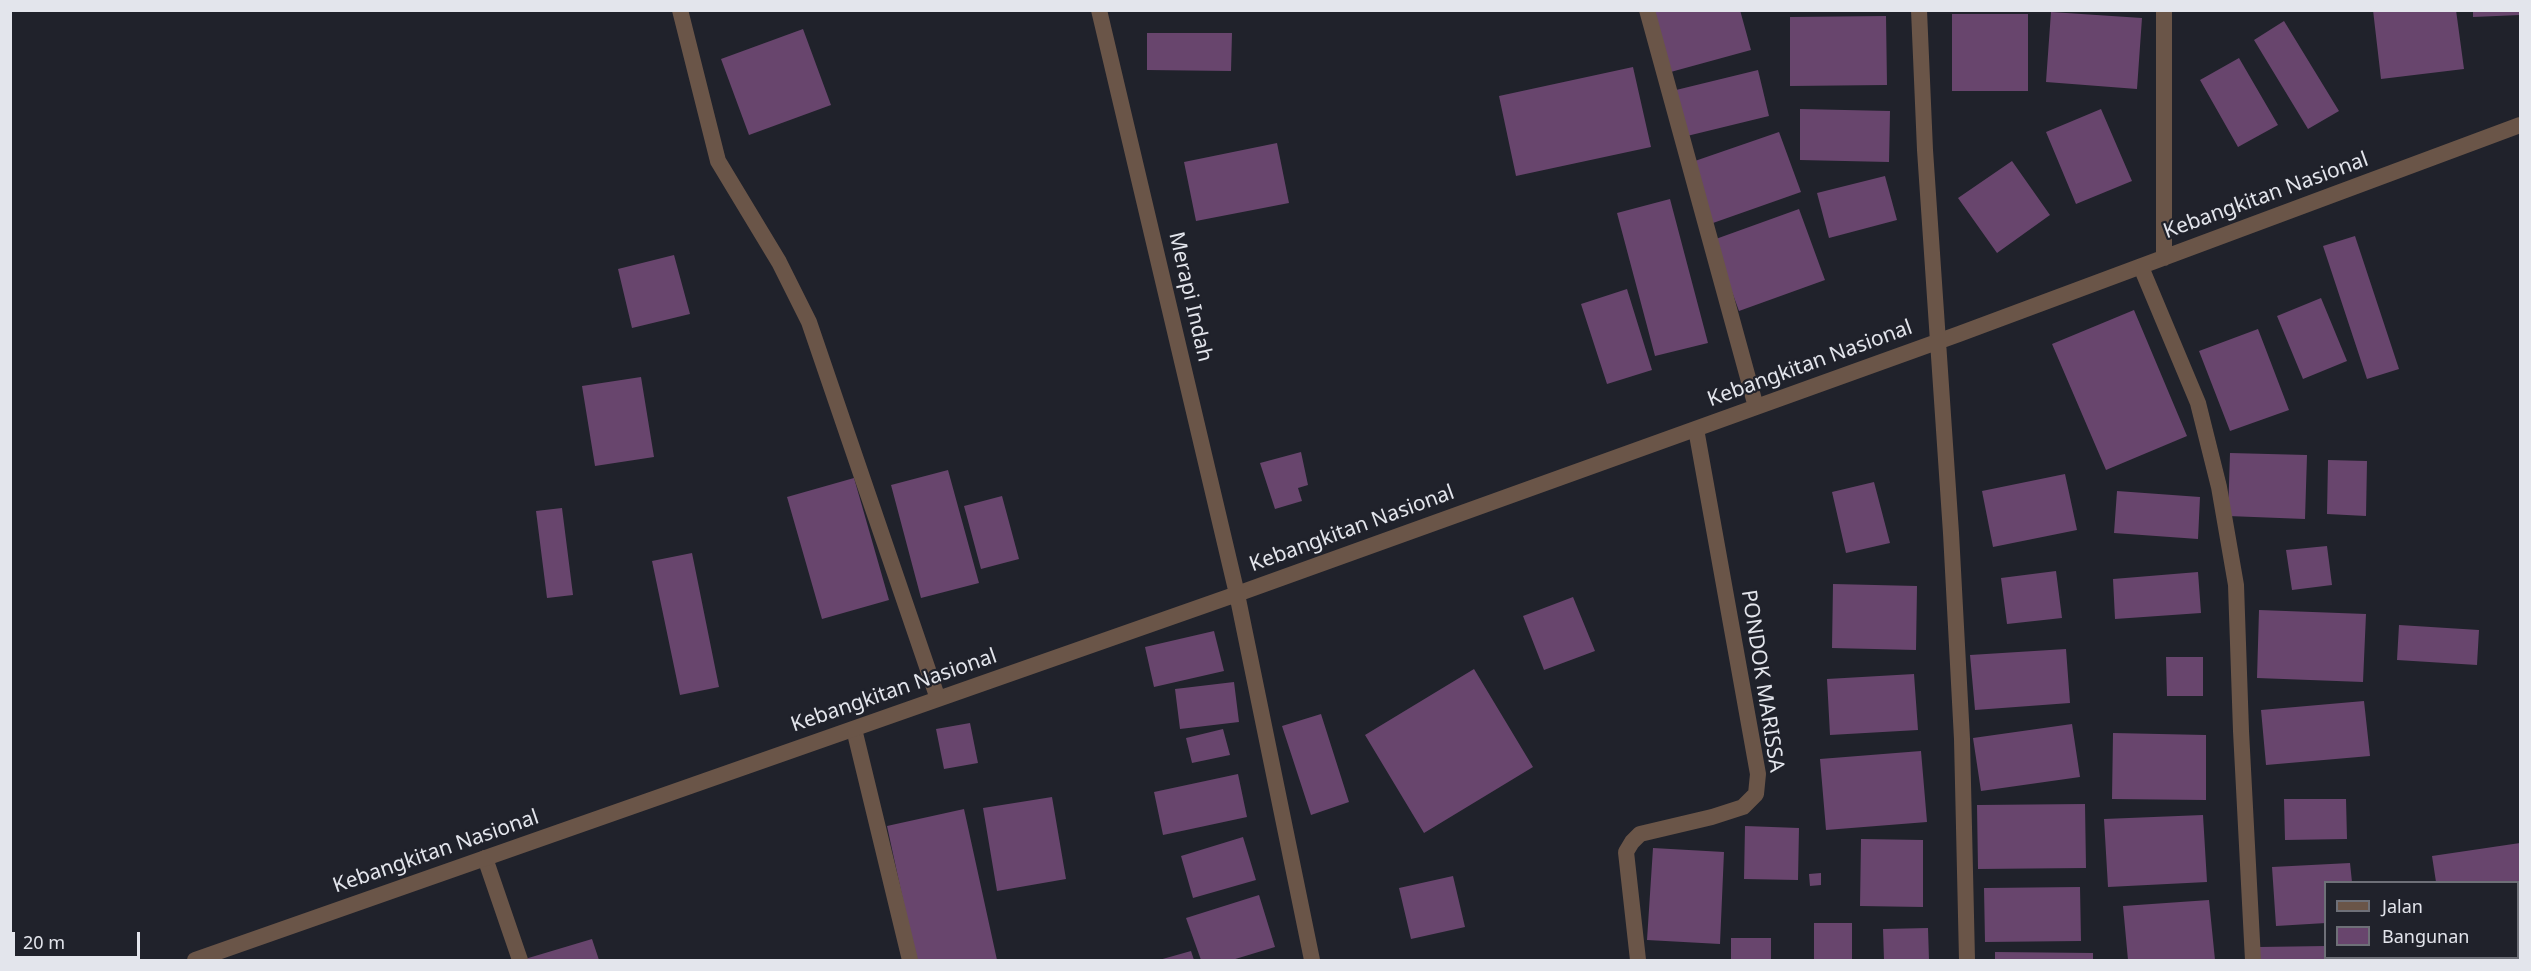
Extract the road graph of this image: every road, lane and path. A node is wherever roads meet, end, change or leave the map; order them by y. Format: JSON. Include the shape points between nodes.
{"nodes":[{"id":1,"x":680,"y":10,"type":"edge"},
{"id":2,"x":1099,"y":10,"type":"edge"},
{"id":3,"x":1647,"y":10,"type":"edge"},
{"id":4,"x":1919,"y":10,"type":"edge"},
{"id":5,"x":2164,"y":10,"type":"edge"},
{"id":6,"x":2520,"y":125,"type":"edge"},
{"id":7,"x":2164,"y":258,"type":"junction"},
{"id":8,"x":2141,"y":267,"type":"junction"},
{"id":9,"x":1938,"y":342,"type":"junction"},
{"id":10,"x":1756,"y":407,"type":"junction"},
{"id":11,"x":1696,"y":429,"type":"junction"},
{"id":12,"x":1237,"y":594,"type":"junction"},
{"id":13,"x":938,"y":699,"type":"junction"},
{"id":14,"x":854,"y":729,"type":"junction"},
{"id":15,"x":485,"y":858,"type":"junction"},
{"id":16,"x":195,"y":960,"type":"edge"},
{"id":17,"x":520,"y":960,"type":"edge"},
{"id":18,"x":910,"y":960,"type":"edge"},
{"id":19,"x":1312,"y":960,"type":"edge"},
{"id":20,"x":1638,"y":960,"type":"edge"},
{"id":21,"x":1967,"y":960,"type":"edge"},
{"id":22,"x":2253,"y":960,"type":"edge"}],
"edges":[{"from":1,"to":13,"type":"street","via":[[718,161],[779,262],[809,322]]},
{"from":2,"to":12,"type":"street","name":"Merapi Indah"},
{"from":3,"to":10,"type":"street"},
{"from":4,"to":9,"type":"street"},
{"from":5,"to":7,"type":"street"},
{"from":6,"to":7,"type":"street","name":"Kebangkitan Nasional"},
{"from":7,"to":8,"type":"street","name":"Kebangkitan Nasional"},
{"from":8,"to":9,"type":"street","name":"Kebangkitan Nasional"},
{"from":8,"to":22,"type":"street","via":[[2198,403],[2236,585]]},
{"from":9,"to":10,"type":"street","name":"Kebangkitan Nasional"},
{"from":9,"to":21,"type":"street","via":[[1962,739]]},
{"from":10,"to":11,"type":"street","name":"Kebangkitan Nasional"},
{"from":11,"to":12,"type":"street","name":"Kebangkitan Nasional"},
{"from":11,"to":20,"type":"street","name":"PONDOK MARISSA","via":[[1758,774],[1756,794],[1743,807],[1640,834],[1632,842],[1626,852]]},
{"from":12,"to":13,"type":"street","name":"Kebangkitan Nasional"},
{"from":12,"to":19,"type":"street","name":"Merapi Indah"},
{"from":13,"to":14,"type":"street","name":"Kebangkitan Nasional"},
{"from":14,"to":15,"type":"street","name":"Kebangkitan Nasional"},
{"from":14,"to":18,"type":"street"},
{"from":15,"to":16,"type":"street","name":"Kebangkitan Nasional"},
{"from":15,"to":17,"type":"street"}]}
